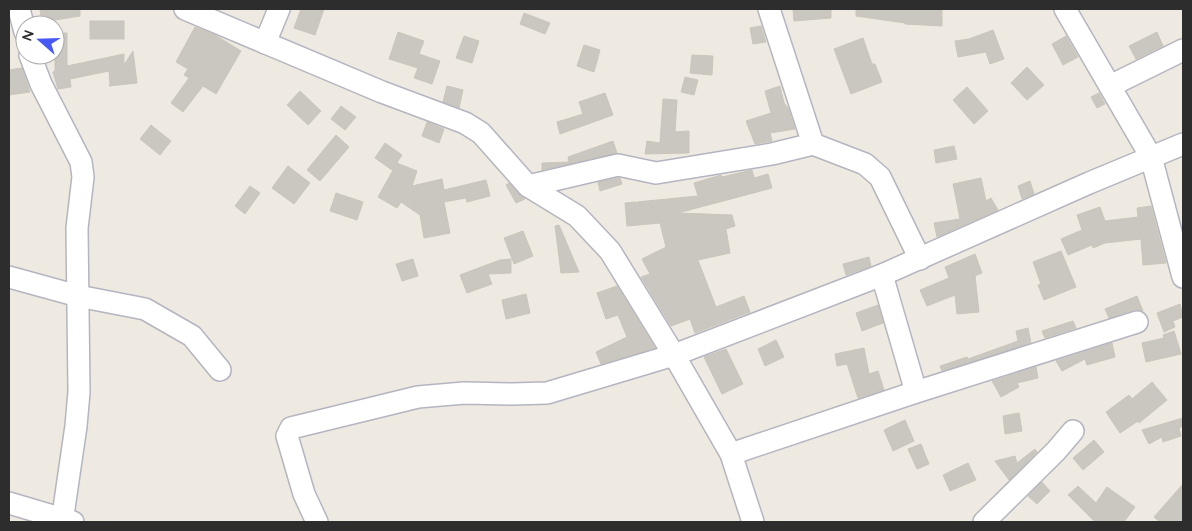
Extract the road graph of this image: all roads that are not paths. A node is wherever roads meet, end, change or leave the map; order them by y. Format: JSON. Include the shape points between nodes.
{"nodes":[{"id":1,"x":185,"y":9,"type":"edge"},
{"id":2,"x":279,"y":9,"type":"edge"},
{"id":3,"x":769,"y":9,"type":"edge"},
{"id":4,"x":1065,"y":9,"type":"edge"},
{"id":5,"x":265,"y":43,"type":"junction"},
{"id":6,"x":1183,"y":50,"type":"edge"},
{"id":7,"x":34,"y":65,"type":"edge"},
{"id":8,"x":1110,"y":86,"type":"junction"},
{"id":9,"x":813,"y":144,"type":"junction"},
{"id":10,"x":1183,"y":144,"type":"edge"},
{"id":11,"x":1151,"y":157,"type":"junction"},
{"id":12,"x":528,"y":186,"type":"junction"},
{"id":13,"x":920,"y":259,"type":"junction"},
{"id":14,"x":882,"y":275,"type":"junction"},
{"id":15,"x":9,"y":277,"type":"edge"},
{"id":16,"x":1183,"y":277,"type":"edge"},
{"id":17,"x":78,"y":296,"type":"junction"},
{"id":18,"x":1137,"y":322,"type":"dead end"},
{"id":19,"x":674,"y":355,"type":"junction"},
{"id":20,"x":220,"y":370,"type":"dead end"},
{"id":21,"x":916,"y":392,"type":"junction"},
{"id":22,"x":1072,"y":431,"type":"dead end"},
{"id":23,"x":731,"y":454,"type":"junction"},
{"id":24,"x":9,"y":503,"type":"edge"},
{"id":25,"x":65,"y":521,"type":"edge"},
{"id":26,"x":317,"y":522,"type":"edge"},
{"id":27,"x":753,"y":522,"type":"edge"},
{"id":28,"x":984,"y":522,"type":"edge"}],
"edges":[{"from":1,"to":5,"type":"street"},
{"from":2,"to":5,"type":"street"},
{"from":3,"to":9,"type":"street"},
{"from":4,"to":8,"type":"street"},
{"from":5,"to":12,"type":"street","via":[[465,124],[481,133]]},
{"from":6,"to":8,"type":"street"},
{"from":7,"to":17,"type":"street","via":[[81,162],[83,177],[77,228]]},
{"from":8,"to":11,"type":"street"},
{"from":9,"to":12,"type":"street","via":[[772,154],[656,172],[618,165]]},
{"from":9,"to":13,"type":"street","via":[[865,164],[880,177]]},
{"from":10,"to":11,"type":"street"},
{"from":11,"to":13,"type":"street"},
{"from":11,"to":16,"type":"street"},
{"from":12,"to":19,"type":"street","via":[[577,216],[610,251]]},
{"from":13,"to":14,"type":"street"},
{"from":14,"to":19,"type":"street"},
{"from":14,"to":21,"type":"street"},
{"from":15,"to":17,"type":"street"},
{"from":17,"to":20,"type":"street","via":[[145,309],[192,336]]},
{"from":17,"to":25,"type":"street","via":[[79,392]]},
{"from":18,"to":21,"type":"street"},
{"from":19,"to":23,"type":"street"},
{"from":19,"to":26,"type":"street","via":[[547,393],[464,393],[418,397],[291,428],[287,436],[304,494]]},
{"from":21,"to":23,"type":"street"},
{"from":22,"to":28,"type":"street"},
{"from":23,"to":27,"type":"street"},
{"from":24,"to":25,"type":"street"}]}
